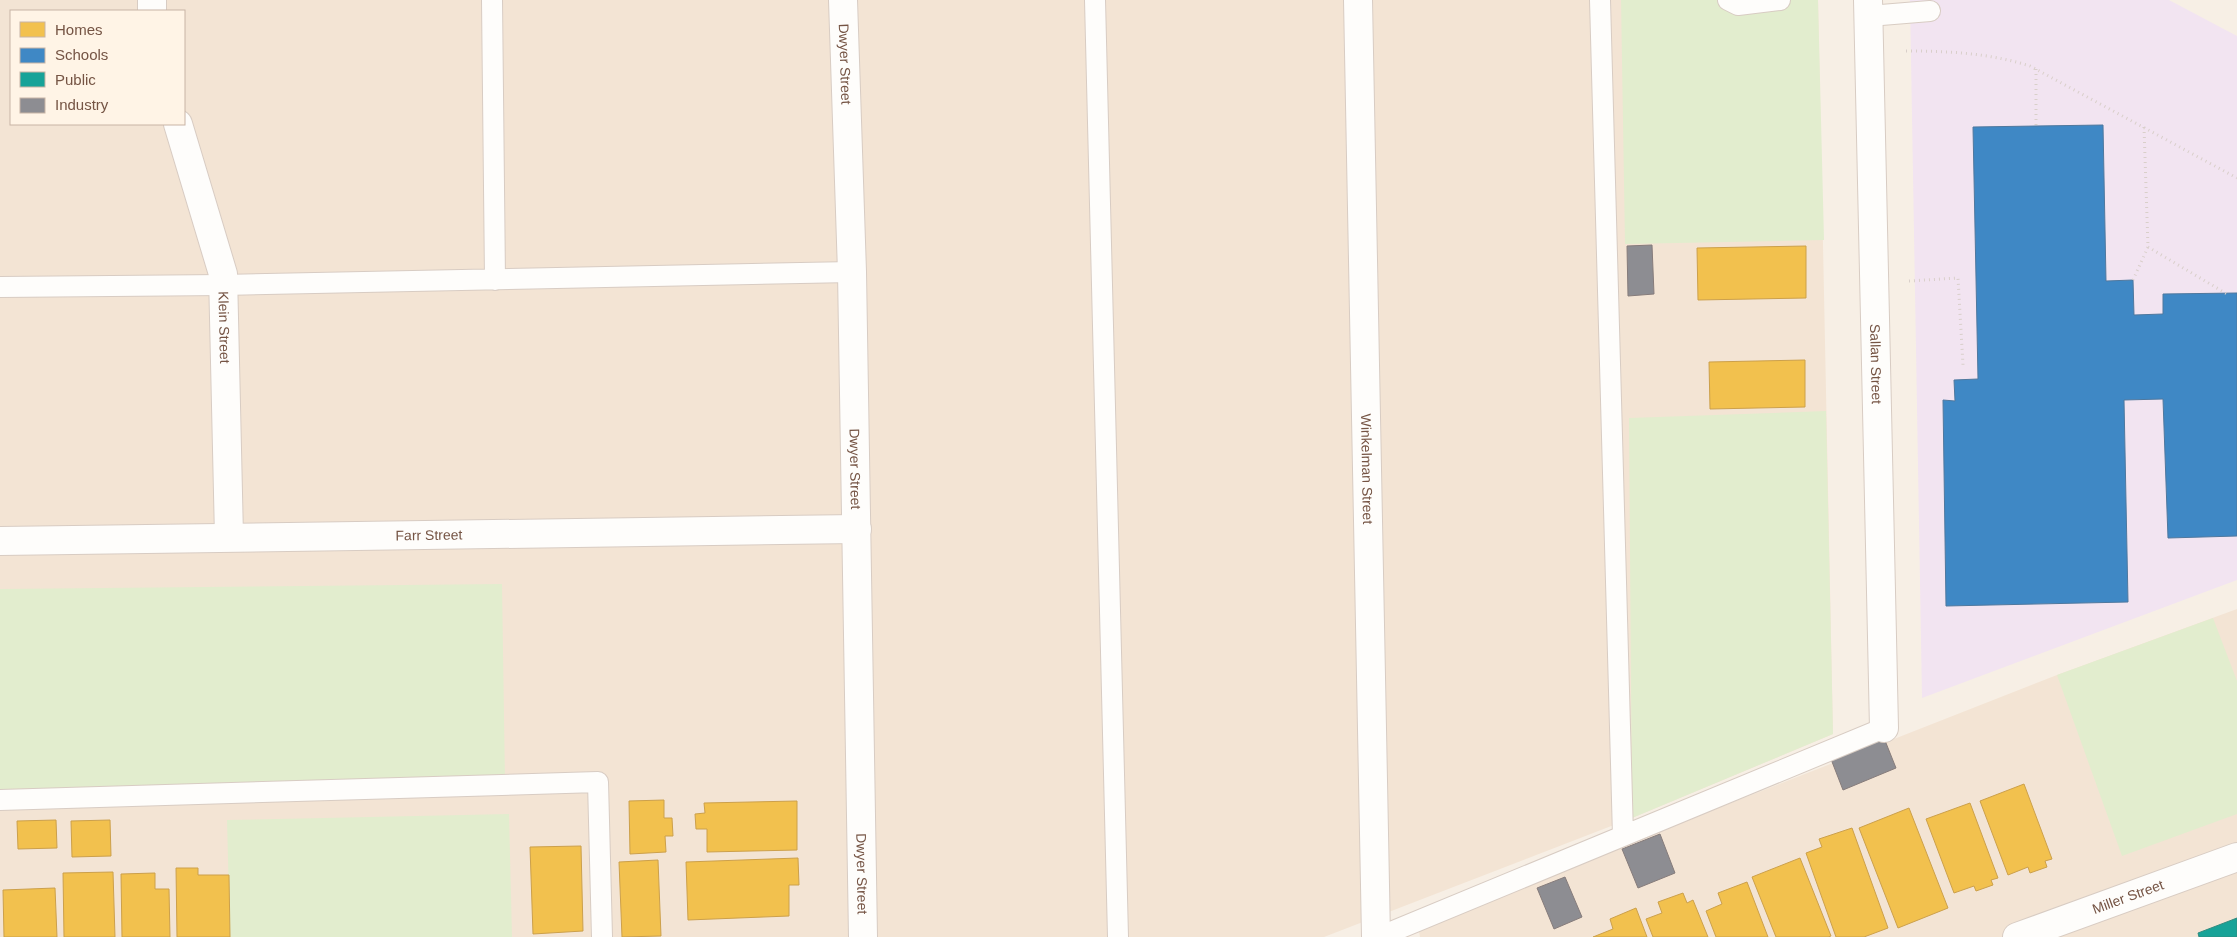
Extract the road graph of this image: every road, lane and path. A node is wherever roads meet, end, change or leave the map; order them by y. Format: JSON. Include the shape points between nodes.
{"nodes":[{"id":1,"x":492,"y":0,"type":"edge"},
{"id":2,"x":844,"y":0,"type":"edge"},
{"id":3,"x":1095,"y":0,"type":"edge"},
{"id":4,"x":1358,"y":0,"type":"edge"},
{"id":5,"x":1600,"y":0,"type":"edge"},
{"id":6,"x":1728,"y":0,"type":"edge"},
{"id":7,"x":1780,"y":0,"type":"edge"},
{"id":8,"x":1869,"y":8,"type":"edge"},
{"id":9,"x":1930,"y":11,"type":"dead end"},
{"id":10,"x":1901,"y":51,"type":"dead end"},
{"id":11,"x":2036,"y":68,"type":"junction"},
{"id":12,"x":178,"y":125,"type":"edge"},
{"id":13,"x":2036,"y":126,"type":"dead end"},
{"id":14,"x":2144,"y":127,"type":"junction"},
{"id":15,"x":2237,"y":178,"type":"edge"},
{"id":16,"x":2148,"y":247,"type":"junction"},
{"id":17,"x":852,"y":272,"type":"junction"},
{"id":18,"x":495,"y":280,"type":"junction"},
{"id":19,"x":2133,"y":280,"type":"dead end"},
{"id":20,"x":1906,"y":281,"type":"dead end"},
{"id":21,"x":223,"y":285,"type":"junction"},
{"id":22,"x":0,"y":287,"type":"edge"},
{"id":23,"x":2227,"y":294,"type":"dead end"},
{"id":24,"x":1963,"y":365,"type":"dead end"},
{"id":25,"x":857,"y":529,"type":"junction"},
{"id":26,"x":229,"y":537,"type":"junction"},
{"id":27,"x":0,"y":541,"type":"edge"},
{"id":28,"x":1884,"y":728,"type":"joint"},
{"id":29,"x":0,"y":800,"type":"edge"},
{"id":30,"x":1623,"y":836,"type":"junction"},
{"id":31,"x":2237,"y":856,"type":"edge"},
{"id":32,"x":602,"y":937,"type":"edge"},
{"id":33,"x":863,"y":937,"type":"edge"},
{"id":34,"x":1118,"y":937,"type":"edge"},
{"id":35,"x":1377,"y":937,"type":"edge"},
{"id":36,"x":2016,"y":937,"type":"edge"}],
"edges":[{"from":1,"to":18,"type":"lane"},
{"from":2,"to":17,"type":"street","name":"Dwyer Street"},
{"from":3,"to":34,"type":"lane"},
{"from":4,"to":35,"type":"street","name":"Winkelman Street"},
{"from":5,"to":30,"type":"lane"},
{"from":6,"to":7,"type":"lane","via":[[1738,5]]},
{"from":8,"to":9,"type":"lane"},
{"from":8,"to":28,"type":"street","name":"Sallan Street"},
{"from":10,"to":11,"type":"path","via":[[1954,51],[2006,58]]},
{"from":11,"to":13,"type":"path"},
{"from":11,"to":14,"type":"path"},
{"from":12,"to":21,"type":"street","name":"Klein Street","via":[[223,274]]},
{"from":14,"to":15,"type":"path"},
{"from":14,"to":16,"type":"path"},
{"from":16,"to":19,"type":"path"},
{"from":16,"to":23,"type":"path"},
{"from":17,"to":18,"type":"lane"},
{"from":17,"to":25,"type":"street","name":"Dwyer Street"},
{"from":18,"to":21,"type":"lane"},
{"from":20,"to":24,"type":"path","via":[[1958,278]]},
{"from":21,"to":22,"type":"lane"},
{"from":21,"to":26,"type":"street","name":"Klein Street"},
{"from":25,"to":26,"type":"street","name":"Farr Street"},
{"from":25,"to":33,"type":"street","name":"Dwyer Street"},
{"from":26,"to":27,"type":"street","name":"Farr Street"},
{"from":28,"to":30,"type":"lane"},
{"from":29,"to":32,"type":"lane","via":[[598,782]]},
{"from":30,"to":35,"type":"lane"},
{"from":31,"to":36,"type":"street","name":"Miller Street"}]}
